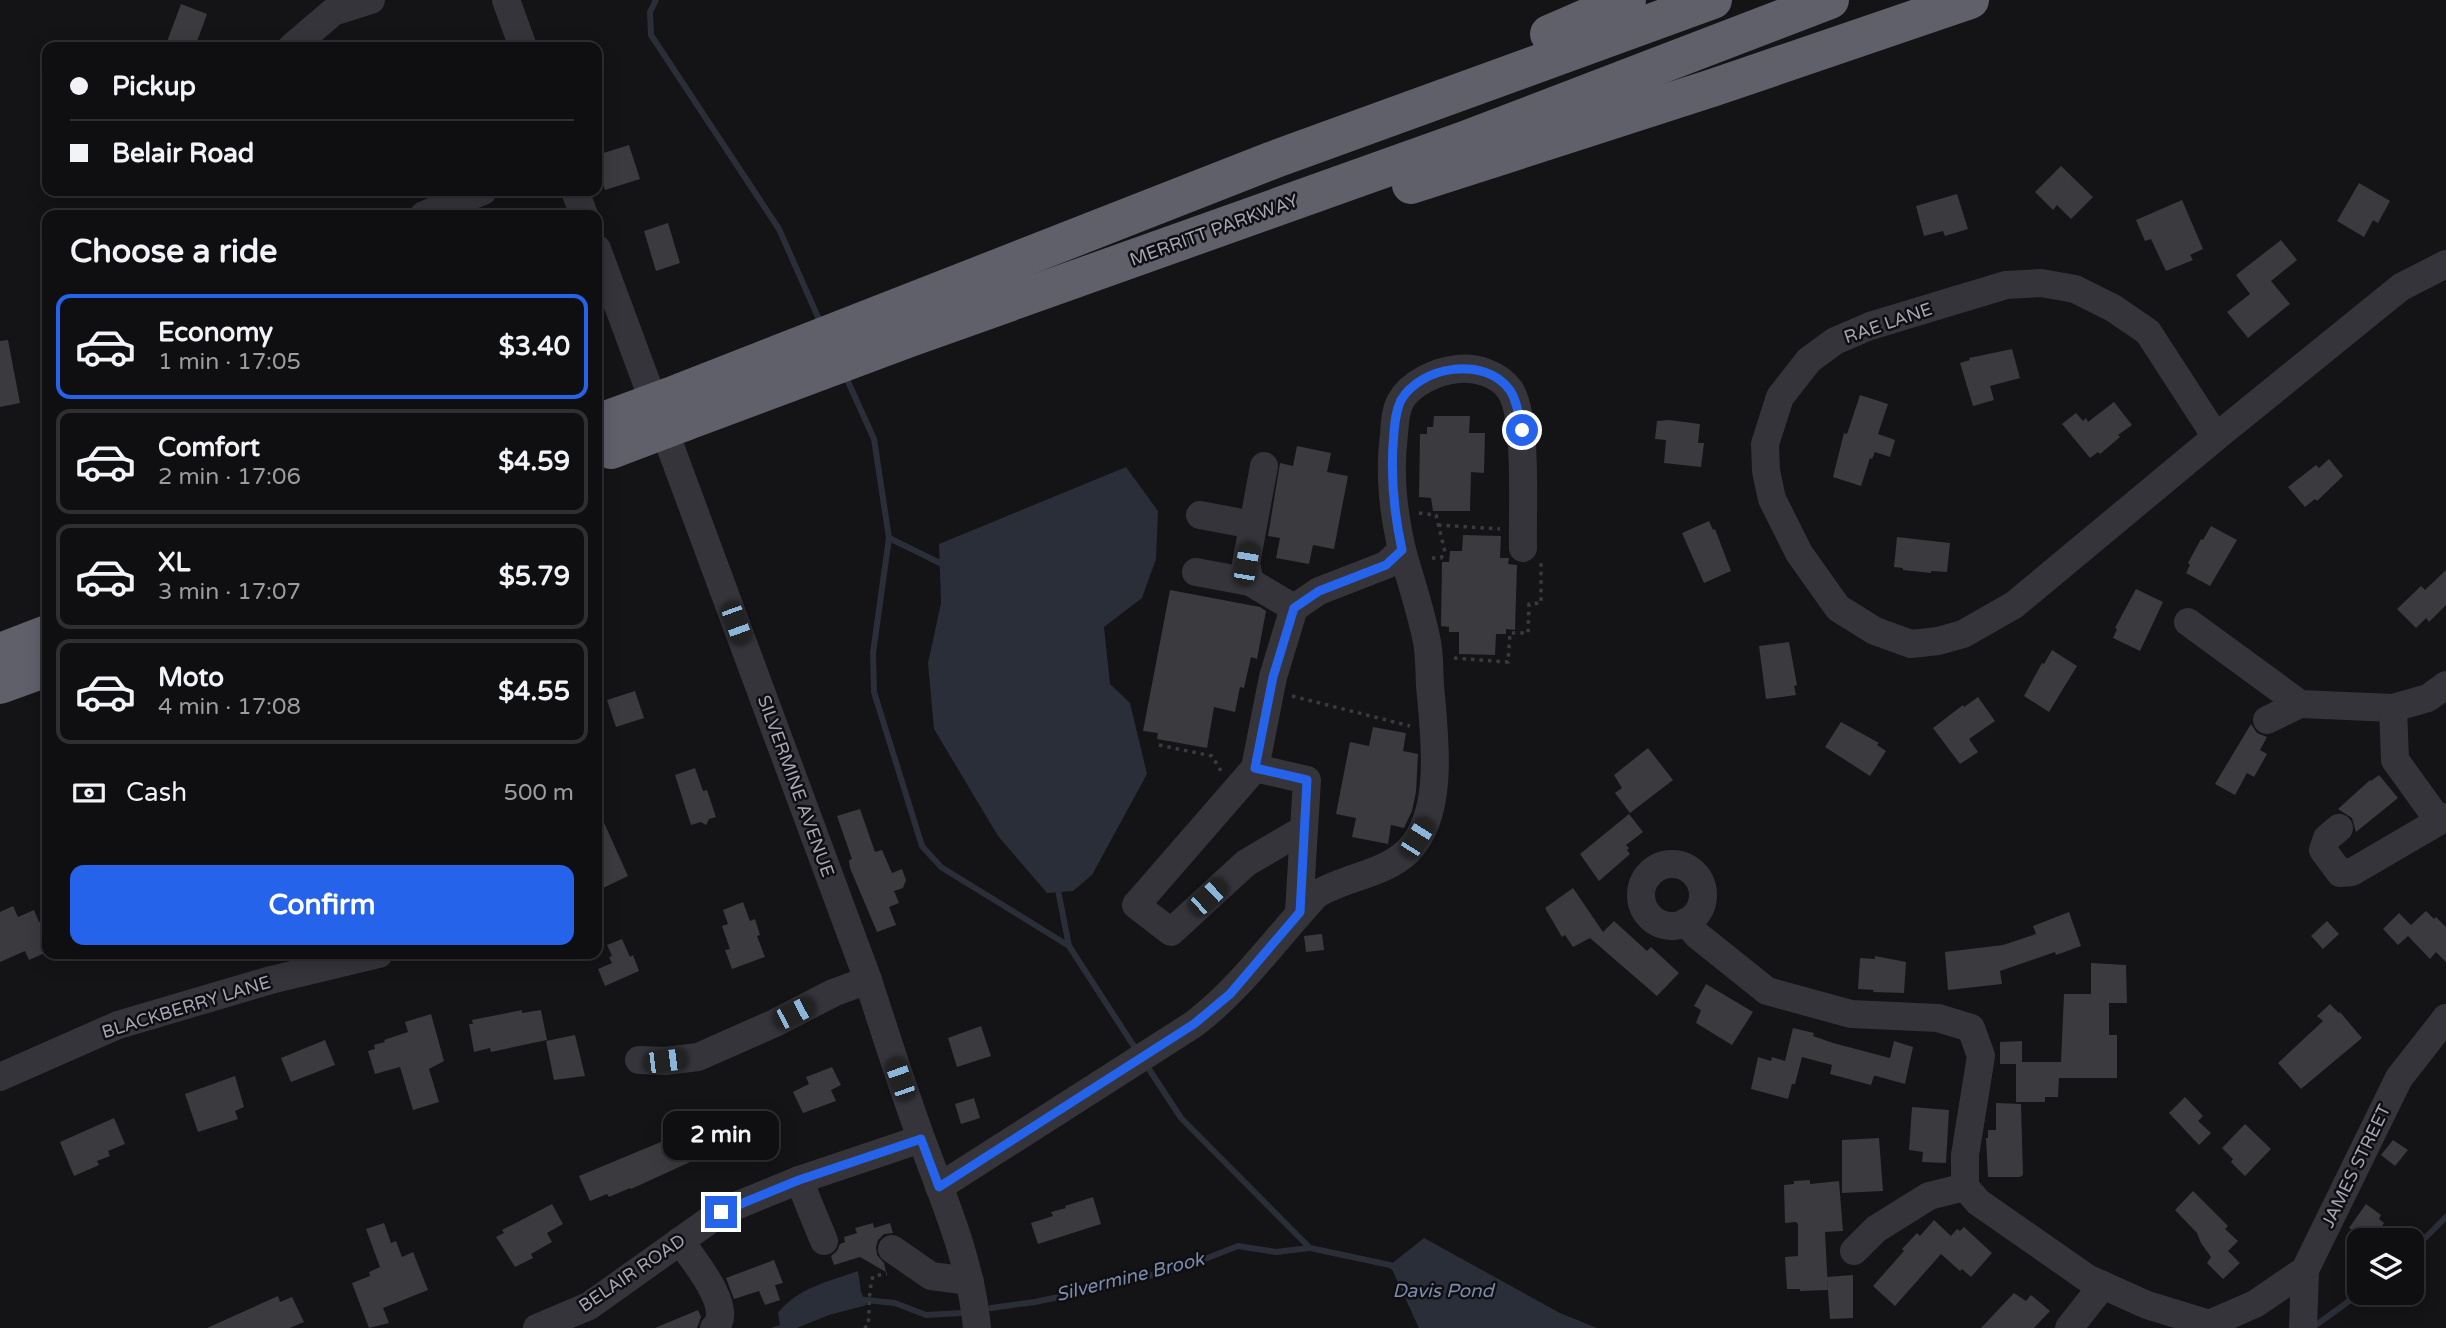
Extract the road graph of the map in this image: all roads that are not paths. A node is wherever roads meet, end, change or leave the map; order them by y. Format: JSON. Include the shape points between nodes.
{"nodes":[{"id":1,"x":372,"y":0,"type":"edge"},
{"id":2,"x":506,"y":0,"type":"edge"},
{"id":3,"x":1628,"y":0,"type":"edge"},
{"id":4,"x":1713,"y":0,"type":"edge"},
{"id":5,"x":1830,"y":0,"type":"edge"},
{"id":6,"x":1970,"y":0,"type":"edge"},
{"id":7,"x":298,"y":42,"type":"edge"},
{"id":8,"x":521,"y":42,"type":"edge"},
{"id":9,"x":1273,"y":160,"type":"junction"},
{"id":10,"x":471,"y":196,"type":"edge"},
{"id":11,"x":436,"y":210,"type":"edge"},
{"id":12,"x":602,"y":262,"type":"edge"},
{"id":13,"x":2446,"y":264,"type":"edge"},
{"id":14,"x":1115,"y":265,"type":"junction"},
{"id":15,"x":904,"y":323,"type":"junction"},
{"id":16,"x":2216,"y":437,"type":"junction"},
{"id":17,"x":602,"y":438,"type":"edge"},
{"id":18,"x":1264,"y":466,"type":"dead end"},
{"id":19,"x":1200,"y":515,"type":"dead end"},
{"id":20,"x":1253,"y":525,"type":"junction"},
{"id":21,"x":1523,"y":548,"type":"road end"},
{"id":22,"x":1403,"y":554,"type":"junction"},
{"id":23,"x":1196,"y":572,"type":"dead end"},
{"id":24,"x":1251,"y":582,"type":"junction"},
{"id":25,"x":1294,"y":608,"type":"junction"},
{"id":26,"x":2188,"y":622,"type":"dead end"},
{"id":27,"x":42,"y":636,"type":"edge"},
{"id":28,"x":0,"y":652,"type":"edge"},
{"id":29,"x":42,"y":670,"type":"edge"},
{"id":30,"x":0,"y":685,"type":"edge"},
{"id":31,"x":2446,"y":685,"type":"edge"},
{"id":32,"x":2300,"y":704,"type":"junction"},
{"id":33,"x":2393,"y":708,"type":"junction"},
{"id":34,"x":2267,"y":720,"type":"dead end"},
{"id":35,"x":1255,"y":768,"type":"junction"},
{"id":36,"x":2443,"y":819,"type":"edge"},
{"id":37,"x":2340,"y":828,"type":"dead end"},
{"id":38,"x":1304,"y":829,"type":"junction"},
{"id":39,"x":1300,"y":912,"type":"junction"},
{"id":40,"x":1686,"y":922,"type":"dead end"},
{"id":41,"x":358,"y":959,"type":"edge"},
{"id":42,"x":868,"y":980,"type":"junction"},
{"id":43,"x":2446,"y":1018,"type":"edge"},
{"id":44,"x":639,"y":1060,"type":"dead end"},
{"id":45,"x":0,"y":1077,"type":"edge"},
{"id":46,"x":921,"y":1139,"type":"junction"},
{"id":47,"x":799,"y":1180,"type":"junction"},
{"id":48,"x":939,"y":1187,"type":"junction"},
{"id":49,"x":1965,"y":1187,"type":"junction"},
{"id":50,"x":680,"y":1241,"type":"junction"},
{"id":51,"x":824,"y":1241,"type":"dead end"},
{"id":52,"x":892,"y":1249,"type":"dead end"},
{"id":53,"x":1854,"y":1251,"type":"dead end"},
{"id":54,"x":2305,"y":1270,"type":"junction"},
{"id":55,"x":970,"y":1280,"type":"junction"},
{"id":56,"x":2103,"y":1285,"type":"junction"},
{"id":57,"x":592,"y":1317,"type":"edge"},
{"id":58,"x":537,"y":1328,"type":"edge"},
{"id":59,"x":714,"y":1328,"type":"edge"},
{"id":60,"x":977,"y":1328,"type":"edge"},
{"id":61,"x":2069,"y":1328,"type":"edge"},
{"id":62,"x":2303,"y":1328,"type":"edge"}],
"edges":[{"from":1,"to":7,"type":"street","via":[[332,12]]},
{"from":2,"to":8,"type":"street"},
{"from":3,"to":9,"type":"highway"},
{"from":4,"to":9,"type":"highway","name":"MERRITT PARKWAY"},
{"from":5,"to":14,"type":"highway","name":"MERRITT PARKWAY","via":[[1462,141]]},
{"from":6,"to":14,"type":"highway","via":[[1392,191],[1258,232]]},
{"from":9,"to":15,"type":"highway","name":"MERRITT PARKWAY"},
{"from":10,"to":11,"type":"street"},
{"from":12,"to":42,"type":"street","name":"SILVERMINE AVENUE"},
{"from":13,"to":16,"type":"street","name":"RAE LANE","via":[[2401,287]]},
{"from":14,"to":15,"type":"highway","name":"MERRITT PARKWAY"},
{"from":15,"to":17,"type":"highway","name":"MERRITT PARKWAY","bridge":true},
{"from":16,"to":16,"type":"street","name":"RAE LANE","via":[[2014,604],[1963,634],[1911,644],[1875,631],[1838,608],[1799,553],[1772,499],[1766,471],[1765,444],[1780,397],[1809,360],[1835,341],[2006,285],[2029,283],[2075,289],[2148,332]]},
{"from":18,"to":20,"type":"street"},
{"from":19,"to":20,"type":"street"},
{"from":20,"to":24,"type":"street","via":[[1246,564]]},
{"from":21,"to":22,"type":"street","via":[[1522,430],[1511,391],[1501,380],[1476,369],[1450,370],[1409,390],[1396,414],[1391,483]]},
{"from":22,"to":25,"type":"street","via":[[1319,591]]},
{"from":22,"to":39,"type":"street","via":[[1427,641],[1436,733],[1435,782],[1425,825],[1409,851],[1383,867],[1331,886]]},
{"from":23,"to":24,"type":"street"},
{"from":24,"to":25,"type":"street"},
{"from":25,"to":35,"type":"street","via":[[1270,691]]},
{"from":26,"to":32,"type":"street"},
{"from":27,"to":28,"type":"highway"},
{"from":29,"to":30,"type":"highway"},
{"from":31,"to":33,"type":"street","via":[[2428,698]]},
{"from":32,"to":33,"type":"street"},
{"from":32,"to":34,"type":"street"},
{"from":33,"to":36,"type":"street","via":[[2395,760]]},
{"from":35,"to":38,"type":"street","via":[[1307,780]]},
{"from":35,"to":38,"type":"street","via":[[1136,905],[1171,932],[1246,863]]},
{"from":36,"to":37,"type":"street","via":[[2353,872],[2340,873],[2323,850],[2327,838]]},
{"from":38,"to":39,"type":"street"},
{"from":39,"to":48,"type":"street","via":[[1230,994],[1194,1024]]},
{"from":40,"to":49,"type":"street","via":[[1767,991],[1851,1014],[1938,1018],[1971,1028],[1981,1056],[1965,1155]]},
{"from":41,"to":45,"type":"street","name":"BLACKBERRY LANE","via":[[118,1026]]},
{"from":42,"to":44,"type":"street","via":[[698,1057]]},
{"from":42,"to":46,"type":"street","name":"SILVERMINE AVENUE"},
{"from":43,"to":54,"type":"street","name":"JAMES STREET","via":[[2399,1078]]},
{"from":46,"to":47,"type":"street","name":"BELAIR ROAD"},
{"from":46,"to":48,"type":"street","name":"SILVERMINE AVENUE"},
{"from":47,"to":50,"type":"street","name":"BELAIR ROAD","via":[[721,1212]]},
{"from":47,"to":51,"type":"street"},
{"from":48,"to":55,"type":"street","name":"SILVERMINE AVENUE"},
{"from":49,"to":53,"type":"street","via":[[1929,1195],[1876,1229]]},
{"from":49,"to":56,"type":"street","via":[[1978,1202]]},
{"from":50,"to":57,"type":"street","name":"BELAIR ROAD"},
{"from":50,"to":59,"type":"street","via":[[718,1297],[719,1324]]},
{"from":52,"to":55,"type":"street","via":[[931,1276]]},
{"from":54,"to":56,"type":"street","via":[[2255,1304],[2209,1324]]},
{"from":54,"to":62,"type":"street","name":"JAMES STREET"},
{"from":55,"to":60,"type":"street","name":"SILVERMINE AVENUE"},
{"from":56,"to":61,"type":"street"},
{"from":57,"to":58,"type":"street","name":"BELAIR ROAD"}]}
